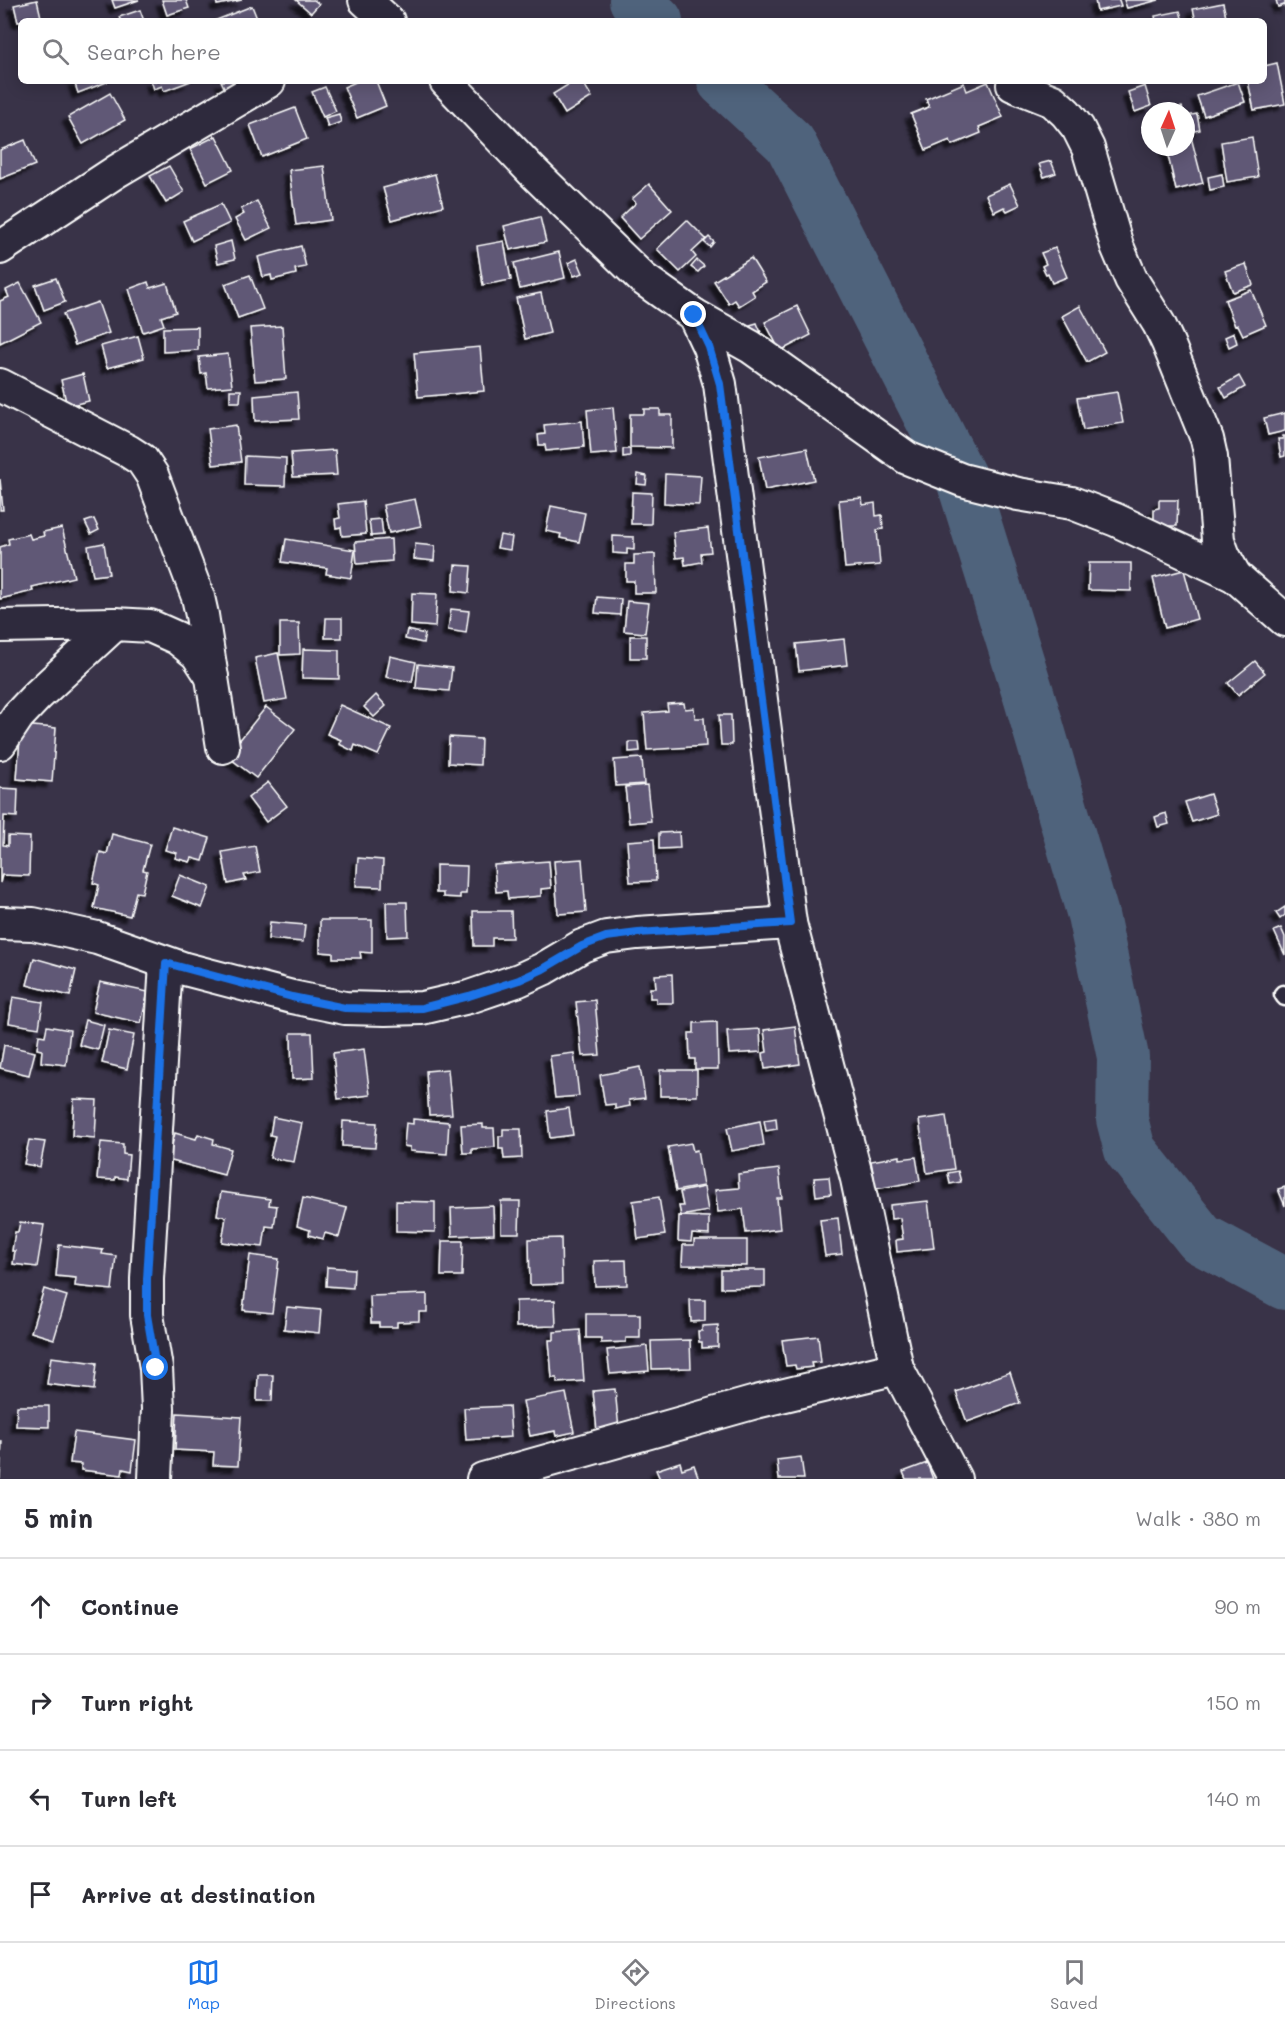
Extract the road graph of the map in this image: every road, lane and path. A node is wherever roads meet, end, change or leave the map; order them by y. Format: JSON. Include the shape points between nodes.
{"nodes":[{"id":1,"x":264,"y":84,"type":"edge"},
{"id":2,"x":449,"y":84,"type":"edge"},
{"id":3,"x":1013,"y":85,"type":"dead end"},
{"id":4,"x":0,"y":248,"type":"edge"},
{"id":5,"x":694,"y":315,"type":"junction"},
{"id":6,"x":0,"y":385,"type":"edge"},
{"id":7,"x":1235,"y":576,"type":"junction"},
{"id":8,"x":1285,"y":620,"type":"edge"},
{"id":9,"x":115,"y":624,"type":"junction"},
{"id":10,"x":0,"y":626,"type":"edge"},
{"id":11,"x":212,"y":678,"type":"junction"},
{"id":12,"x":0,"y":743,"type":"edge"},
{"id":13,"x":223,"y":747,"type":"dead end"},
{"id":14,"x":0,"y":923,"type":"edge"},
{"id":15,"x":790,"y":923,"type":"junction"},
{"id":16,"x":166,"y":963,"type":"junction"},
{"id":17,"x":897,"y":1368,"type":"junction"},
{"id":18,"x":155,"y":1479,"type":"edge"},
{"id":19,"x":483,"y":1479,"type":"edge"},
{"id":20,"x":955,"y":1479,"type":"edge"}],
"edges":[{"from":1,"to":4,"type":"street","via":[[117,171]]},
{"from":2,"to":5,"type":"street","via":[[642,278]]},
{"from":3,"to":7,"type":"street","via":[[1053,101],[1078,128],[1088,148],[1117,246],[1168,343],[1207,439],[1218,540]]},
{"from":5,"to":7,"type":"street","via":[[751,347],[907,458],[962,480],[1072,503]]},
{"from":5,"to":15,"type":"street","via":[[720,384]]},
{"from":6,"to":11,"type":"street","via":[[142,460],[152,475],[198,597]]},
{"from":7,"to":8,"type":"street"},
{"from":9,"to":10,"type":"street"},
{"from":9,"to":11,"type":"street","via":[[150,626],[177,638],[197,654]]},
{"from":9,"to":12,"type":"street","via":[[37,696]]},
{"from":11,"to":13,"type":"street"},
{"from":14,"to":16,"type":"street","via":[[33,924],[74,933]]},
{"from":15,"to":16,"type":"street","via":[[606,937],[519,980],[422,1008],[345,1008]]},
{"from":15,"to":17,"type":"street","via":[[856,1179]]},
{"from":16,"to":18,"type":"street","via":[[147,1279],[147,1315],[158,1409]]},
{"from":17,"to":19,"type":"street","via":[[756,1402]]},
{"from":17,"to":20,"type":"street"}]}
